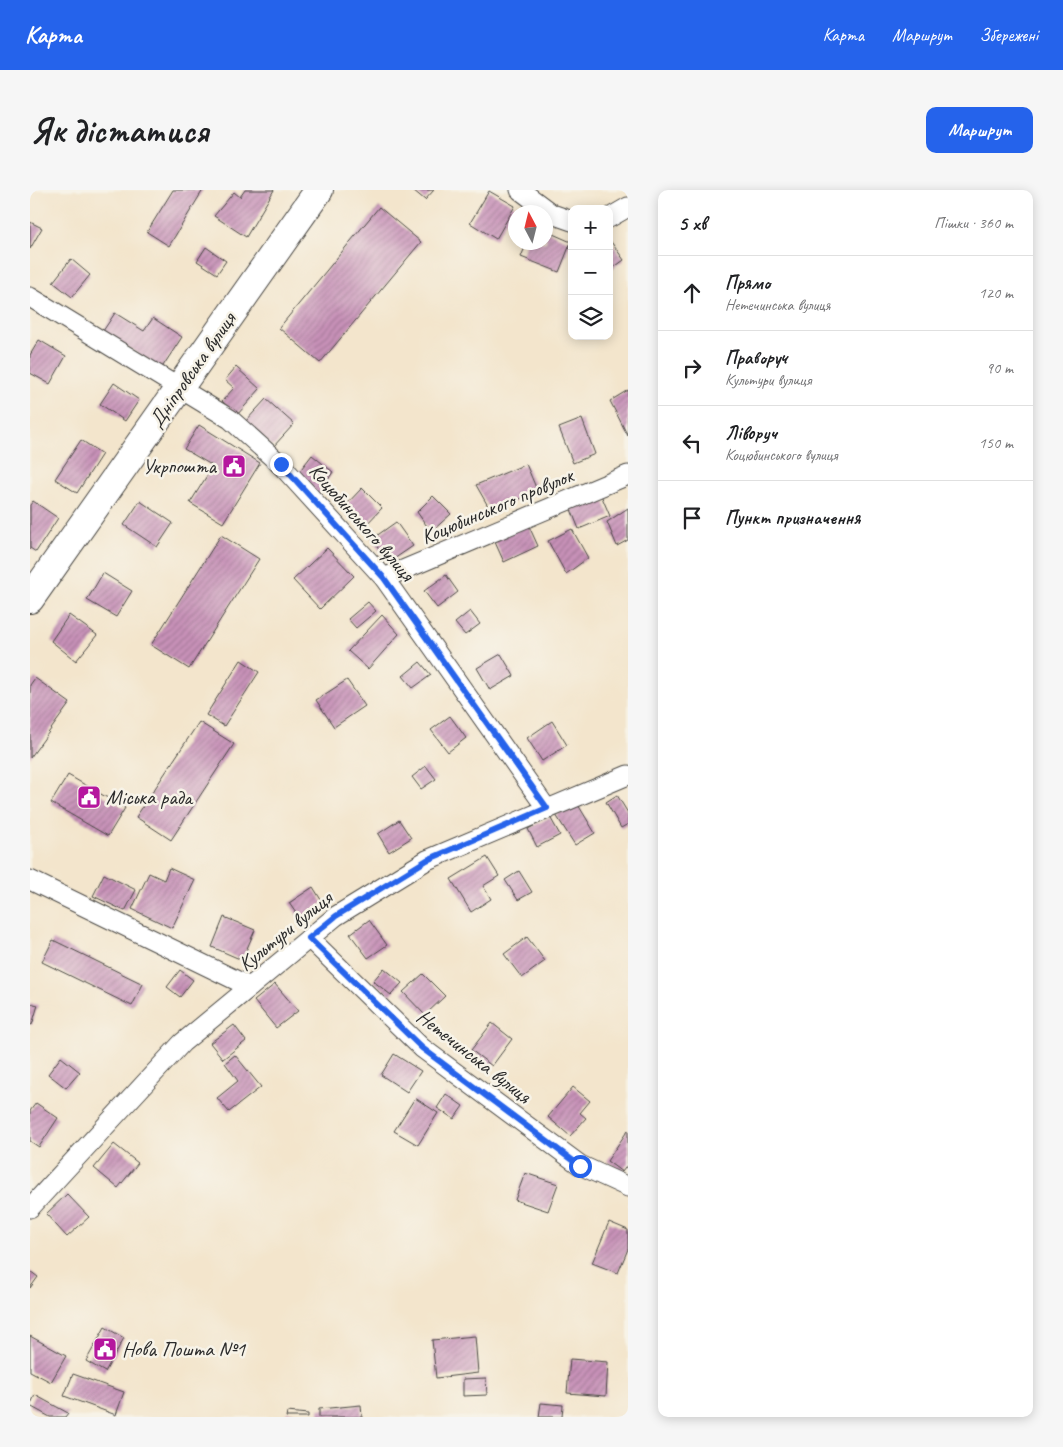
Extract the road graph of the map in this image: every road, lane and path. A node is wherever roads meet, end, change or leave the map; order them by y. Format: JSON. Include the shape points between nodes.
{"nodes":[{"id":1,"x":319,"y":190,"type":"edge"},
{"id":2,"x":520,"y":190,"type":"edge"},
{"id":3,"x":628,"y":207,"type":"edge"},
{"id":4,"x":613,"y":216,"type":"edge"},
{"id":5,"x":568,"y":220,"type":"edge"},
{"id":6,"x":30,"y":297,"type":"edge"},
{"id":7,"x":179,"y":389,"type":"junction"},
{"id":8,"x":628,"y":475,"type":"edge"},
{"id":9,"x":384,"y":578,"type":"junction"},
{"id":10,"x":30,"y":599,"type":"edge"},
{"id":11,"x":628,"y":774,"type":"edge"},
{"id":12,"x":547,"y":808,"type":"junction"},
{"id":13,"x":30,"y":880,"type":"edge"},
{"id":14,"x":309,"y":938,"type":"junction"},
{"id":15,"x":250,"y":987,"type":"junction"},
{"id":16,"x":628,"y":1187,"type":"edge"},
{"id":17,"x":30,"y":1208,"type":"edge"}],
"edges":[{"from":1,"to":7,"type":"highway","name":"Дніпровська вулиця"},
{"from":2,"to":5,"type":"street","via":[[552,214]]},
{"from":3,"to":4,"type":"street"},
{"from":6,"to":7,"type":"street","name":"Коцюбинського вулиця"},
{"from":7,"to":9,"type":"street","name":"Коцюбинського вулиця","via":[[230,419],[281,464]]},
{"from":7,"to":10,"type":"highway","name":"Дніпровська вулиця"},
{"from":8,"to":9,"type":"street","name":"Коцюбинського провулок"},
{"from":9,"to":12,"type":"street","name":"Коцюбинського вулиця"},
{"from":11,"to":12,"type":"street","name":"Культури вулиця"},
{"from":12,"to":14,"type":"street","name":"Культури вулиця","via":[[427,860],[336,916]]},
{"from":13,"to":15,"type":"street"},
{"from":14,"to":15,"type":"street","name":"Культури вулиця"},
{"from":14,"to":16,"type":"street","name":"Нетечинська вулиця","via":[[422,1048],[580,1166]]},
{"from":15,"to":17,"type":"street","name":"Культури вулиця","via":[[182,1043]]}]}
